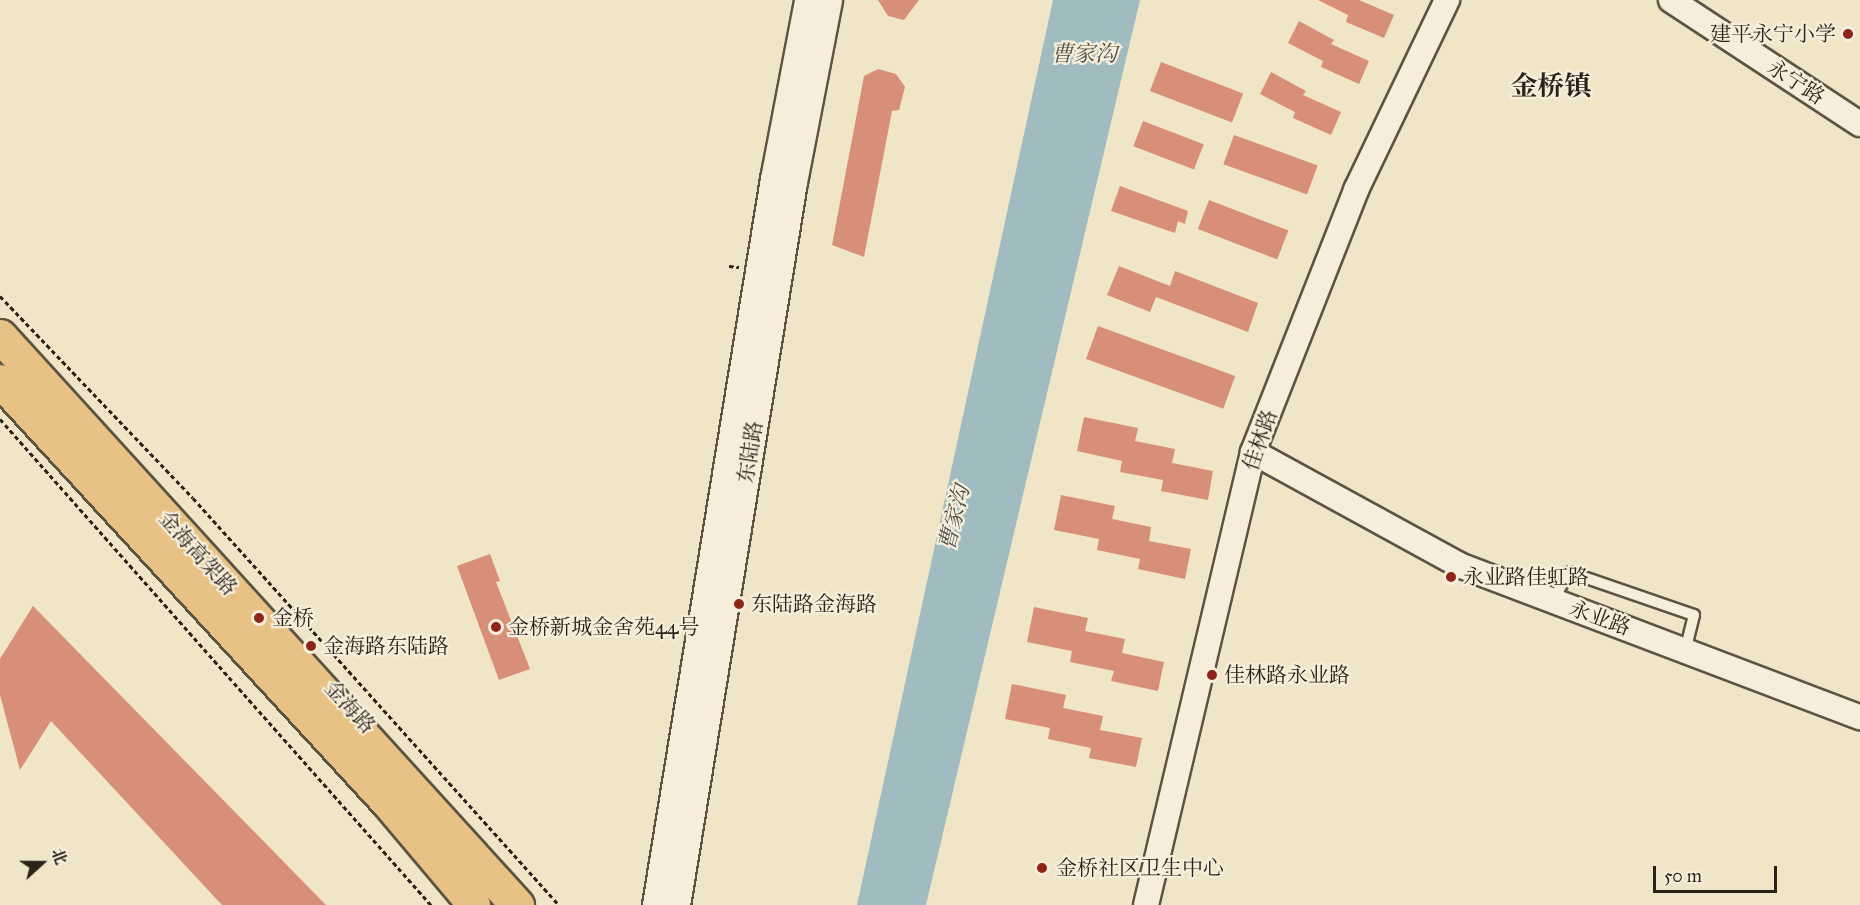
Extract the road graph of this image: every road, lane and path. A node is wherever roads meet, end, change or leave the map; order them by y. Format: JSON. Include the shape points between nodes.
{"nodes":[{"id":1,"x":808,"y":0,"type":"edge"},
{"id":2,"x":828,"y":0,"type":"edge"},
{"id":3,"x":1447,"y":0,"type":"edge"},
{"id":4,"x":1671,"y":0,"type":"edge"},
{"id":5,"x":1860,"y":124,"type":"edge"},
{"id":6,"x":0,"y":296,"type":"edge"},
{"id":7,"x":0,"y":321,"type":"edge"},
{"id":8,"x":0,"y":336,"type":"edge"},
{"id":9,"x":0,"y":356,"type":"edge"},
{"id":10,"x":4,"y":398,"type":"edge"},
{"id":11,"x":1253,"y":452,"type":"junction"},
{"id":12,"x":1553,"y":600,"type":"junction"},
{"id":13,"x":1685,"y":650,"type":"junction"},
{"id":14,"x":1860,"y":717,"type":"edge"},
{"id":15,"x":654,"y":898,"type":"edge"},
{"id":16,"x":431,"y":905,"type":"edge"},
{"id":17,"x":474,"y":905,"type":"edge"},
{"id":18,"x":495,"y":905,"type":"edge"},
{"id":19,"x":517,"y":905,"type":"edge"},
{"id":20,"x":532,"y":905,"type":"edge"},
{"id":21,"x":559,"y":905,"type":"edge"},
{"id":22,"x":676,"y":905,"type":"edge"},
{"id":23,"x":1146,"y":905,"type":"edge"}],
"edges":[{"from":1,"to":15,"type":"main road","name":"东陆路","via":[[772,190]]},
{"from":2,"to":22,"type":"main road","name":"东陆路","via":[[794,182]]},
{"from":3,"to":11,"type":"street","name":"佳林路","via":[[1356,190]]},
{"from":4,"to":5,"type":"street","name":"永宁路"},
{"from":6,"to":21,"type":"path","via":[[193,498]]},
{"from":7,"to":20,"type":"main road","name":"金海路"},
{"from":8,"to":19,"type":"highway","name":"金海高架路"},
{"from":9,"to":18,"type":"highway","name":"金海高架路"},
{"from":10,"to":16,"type":"path"},
{"from":10,"to":17,"type":"main road","name":"金海路","via":[[389,804]]},
{"from":11,"to":12,"type":"street","name":"永业路","via":[[1435,553]]},
{"from":11,"to":23,"type":"street","name":"佳林路"},
{"from":12,"to":13,"type":"street","name":"永业路"},
{"from":12,"to":13,"type":"lane","via":[[1569,572],[1694,615]]},
{"from":13,"to":14,"type":"street","name":"永业路"}]}
